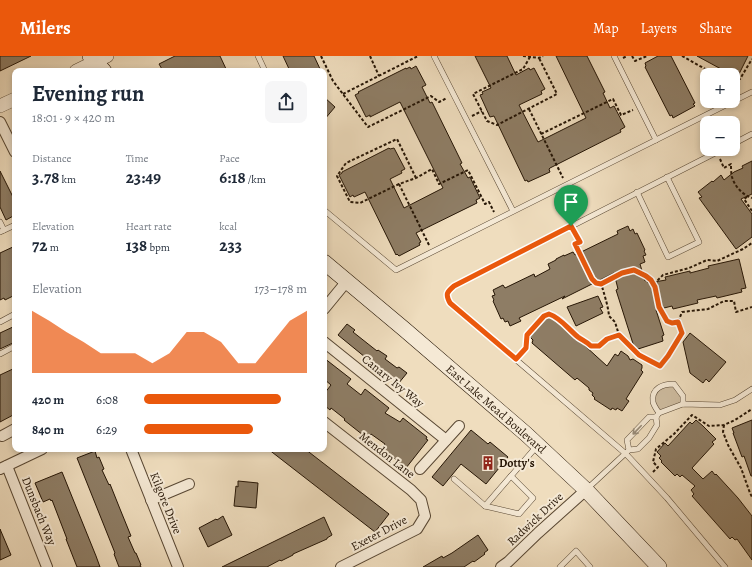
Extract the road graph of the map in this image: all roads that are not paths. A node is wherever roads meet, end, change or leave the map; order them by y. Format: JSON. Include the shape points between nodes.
{"nodes":[{"id":1,"x":258,"y":56,"type":"edge"},
{"id":2,"x":434,"y":56,"type":"edge"},
{"id":3,"x":614,"y":56,"type":"edge"},
{"id":4,"x":100,"y":61,"type":"edge"},
{"id":5,"x":83,"y":68,"type":"edge"},
{"id":6,"x":264,"y":68,"type":"edge"},
{"id":7,"x":752,"y":92,"type":"edge"},
{"id":8,"x":12,"y":100,"type":"edge"},
{"id":9,"x":0,"y":106,"type":"edge"},
{"id":10,"x":0,"y":122,"type":"edge"},
{"id":11,"x":752,"y":134,"type":"edge"},
{"id":12,"x":12,"y":138,"type":"edge"},
{"id":13,"x":656,"y":140,"type":"junction"},
{"id":14,"x":740,"y":140,"type":"edge"},
{"id":15,"x":708,"y":156,"type":"edge"},
{"id":16,"x":667,"y":177,"type":"junction"},
{"id":17,"x":637,"y":192,"type":"junction"},
{"id":18,"x":513,"y":211,"type":"junction"},
{"id":19,"x":327,"y":212,"type":"edge"},
{"id":20,"x":0,"y":222,"type":"edge"},
{"id":21,"x":12,"y":226,"type":"edge"},
{"id":22,"x":2,"y":231,"type":"edge"},
{"id":23,"x":327,"y":264,"type":"edge"},
{"id":24,"x":347,"y":281,"type":"junction"},
{"id":25,"x":327,"y":305,"type":"edge"},
{"id":26,"x":12,"y":316,"type":"edge"},
{"id":27,"x":0,"y":322,"type":"edge"},
{"id":28,"x":327,"y":344,"type":"edge"},
{"id":29,"x":12,"y":348,"type":"edge"},
{"id":30,"x":0,"y":354,"type":"edge"},
{"id":31,"x":752,"y":388,"type":"edge"},
{"id":32,"x":683,"y":404,"type":"junction"},
{"id":33,"x":657,"y":415,"type":"junction"},
{"id":34,"x":327,"y":424,"type":"edge"},
{"id":35,"x":459,"y":426,"type":"dead end"},
{"id":36,"x":12,"y":431,"type":"edge"},
{"id":37,"x":2,"y":436,"type":"dead end"},
{"id":38,"x":446,"y":440,"type":"junction"},
{"id":39,"x":538,"y":445,"type":"junction"},
{"id":40,"x":36,"y":452,"type":"edge"},
{"id":41,"x":132,"y":452,"type":"edge"},
{"id":42,"x":628,"y":452,"type":"junction"},
{"id":43,"x":4,"y":467,"type":"edge"},
{"id":44,"x":420,"y":469,"type":"dead end"},
{"id":45,"x":511,"y":476,"type":"junction"},
{"id":46,"x":454,"y":479,"type":"dead end"},
{"id":47,"x":189,"y":484,"type":"dead end"},
{"id":48,"x":586,"y":490,"type":"junction"},
{"id":49,"x":151,"y":500,"type":"junction"},
{"id":50,"x":485,"y":506,"type":"junction"},
{"id":51,"x":425,"y":516,"type":"joint"},
{"id":52,"x":47,"y":567,"type":"edge"},
{"id":53,"x":178,"y":567,"type":"edge"},
{"id":54,"x":341,"y":567,"type":"edge"},
{"id":55,"x":501,"y":567,"type":"edge"},
{"id":56,"x":560,"y":567,"type":"edge"},
{"id":57,"x":590,"y":567,"type":"edge"},
{"id":58,"x":659,"y":567,"type":"edge"},
{"id":59,"x":725,"y":567,"type":"edge"}],
"edges":[{"from":1,"to":6,"type":"lane"},
{"from":2,"to":18,"type":"lane"},
{"from":3,"to":13,"type":"lane"},
{"from":4,"to":5,"type":"street"},
{"from":7,"to":13,"type":"lane"},
{"from":8,"to":9,"type":"street"},
{"from":10,"to":12,"type":"street"},
{"from":11,"to":14,"type":"lane"},
{"from":13,"to":18,"type":"lane"},
{"from":15,"to":16,"type":"lane"},
{"from":16,"to":17,"type":"lane"},
{"from":16,"to":17,"type":"lane","via":[[699,242],[668,258]]},
{"from":17,"to":42,"type":"lane","via":[[454,286],[448,292],[447,298]]},
{"from":18,"to":19,"type":"lane","via":[[396,270]]},
{"from":20,"to":22,"type":"lane"},
{"from":21,"to":22,"type":"lane"},
{"from":23,"to":24,"type":"main road","name":"East Lake Mead Boulevard"},
{"from":24,"to":25,"type":"street"},
{"from":24,"to":39,"type":"main road","name":"East Lake Mead Boulevard"},
{"from":26,"to":27,"type":"lane"},
{"from":28,"to":38,"type":"street","name":"Canary Ivy Way"},
{"from":29,"to":30,"type":"lane"},
{"from":31,"to":32,"type":"lane","via":[[736,400],[720,405]]},
{"from":32,"to":33,"type":"lane"},
{"from":32,"to":33,"type":"lane","via":[[683,396],[674,384],[665,384],[653,394]]},
{"from":33,"to":42,"type":"lane","via":[[658,425],[649,438],[638,449]]},
{"from":33,"to":42,"type":"lane","one_way":true,"via":[[649,417],[627,440]]},
{"from":34,"to":51,"type":"street","name":"Mendon Lane","via":[[411,490],[421,500]]},
{"from":35,"to":38,"type":"street"},
{"from":36,"to":37,"type":"street"},
{"from":38,"to":44,"type":"street"},
{"from":39,"to":45,"type":"lane"},
{"from":39,"to":48,"type":"main road","name":"East Lake Mead Boulevard"},
{"from":40,"to":43,"type":"street"},
{"from":41,"to":49,"type":"street","name":"Kilgore Drive"},
{"from":42,"to":48,"type":"lane"},
{"from":42,"to":59,"type":"lane"},
{"from":43,"to":52,"type":"street","name":"Dunsbach Way"},
{"from":45,"to":50,"type":"lane"},
{"from":45,"to":50,"type":"lane","via":[[533,498],[519,514]]},
{"from":46,"to":50,"type":"lane"},
{"from":47,"to":49,"type":"street"},
{"from":48,"to":55,"type":"street","name":"Radwick Drive"},
{"from":48,"to":58,"type":"main road","name":"East Lake Mead Boulevard"},
{"from":49,"to":53,"type":"street","name":"Kilgore Drive"},
{"from":51,"to":54,"type":"street","name":"Exeter Drive","via":[[417,529]]},
{"from":56,"to":57,"type":"lane","via":[[576,551]]}]}
